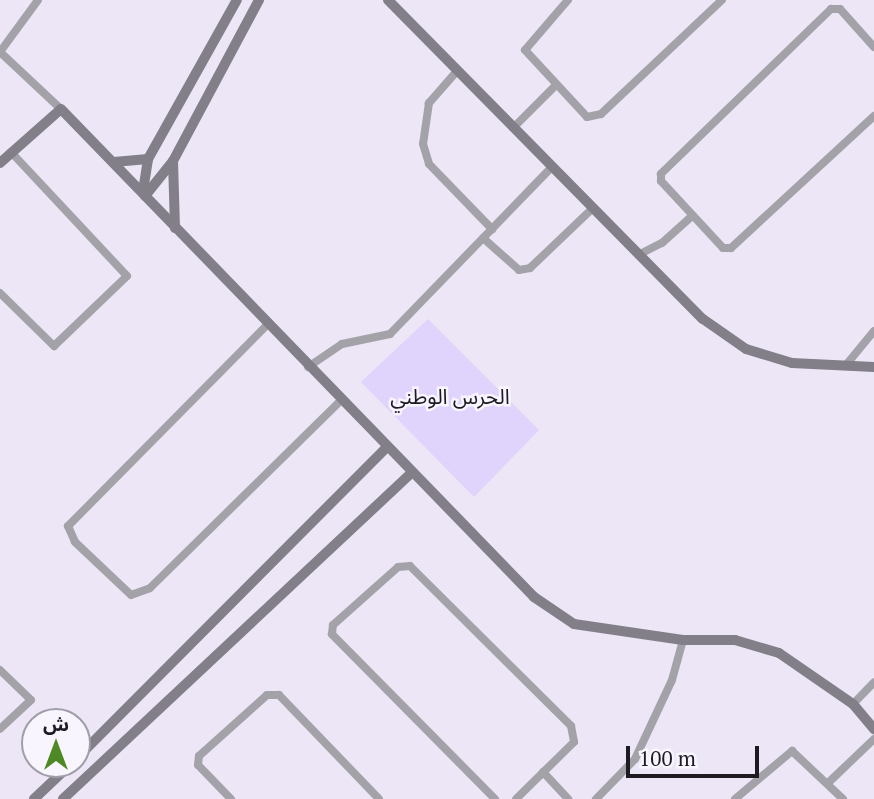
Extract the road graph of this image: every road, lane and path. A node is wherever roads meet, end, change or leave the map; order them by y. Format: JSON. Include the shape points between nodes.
{"nodes":[{"id":1,"x":38,"y":0,"type":"edge"},
{"id":2,"x":237,"y":0,"type":"edge"},
{"id":3,"x":259,"y":0,"type":"edge"},
{"id":4,"x":388,"y":0,"type":"edge"},
{"id":5,"x":568,"y":0,"type":"edge"},
{"id":6,"x":722,"y":0,"type":"edge"},
{"id":7,"x":874,"y":47,"type":"edge"},
{"id":8,"x":0,"y":52,"type":"edge"},
{"id":9,"x":457,"y":71,"type":"junction"},
{"id":10,"x":556,"y":85,"type":"junction"},
{"id":11,"x":61,"y":109,"type":"junction"},
{"id":12,"x":874,"y":116,"type":"edge"},
{"id":13,"x":513,"y":128,"type":"junction"},
{"id":14,"x":11,"y":152,"type":"junction"},
{"id":15,"x":148,"y":159,"type":"junction"},
{"id":16,"x":173,"y":161,"type":"junction"},
{"id":17,"x":112,"y":162,"type":"junction"},
{"id":18,"x":0,"y":163,"type":"edge"},
{"id":19,"x":551,"y":168,"type":"junction"},
{"id":20,"x":144,"y":195,"type":"junction"},
{"id":21,"x":592,"y":209,"type":"junction"},
{"id":22,"x":692,"y":216,"type":"junction"},
{"id":23,"x":175,"y":228,"type":"junction"},
{"id":24,"x":492,"y":229,"type":"junction"},
{"id":25,"x":483,"y":238,"type":"junction"},
{"id":26,"x":638,"y":255,"type":"junction"},
{"id":27,"x":0,"y":293,"type":"edge"},
{"id":28,"x":267,"y":325,"type":"junction"},
{"id":29,"x":874,"y":331,"type":"edge"},
{"id":30,"x":846,"y":365,"type":"junction"},
{"id":31,"x":874,"y":367,"type":"edge"},
{"id":32,"x":308,"y":368,"type":"junction"},
{"id":33,"x":340,"y":401,"type":"junction"},
{"id":34,"x":385,"y":449,"type":"junction"},
{"id":35,"x":410,"y":474,"type":"junction"},
{"id":36,"x":682,"y":640,"type":"junction"},
{"id":37,"x":0,"y":670,"type":"edge"},
{"id":38,"x":874,"y":682,"type":"edge"},
{"id":39,"x":853,"y":704,"type":"junction"},
{"id":40,"x":0,"y":729,"type":"edge"},
{"id":41,"x":874,"y":729,"type":"edge"},
{"id":42,"x":874,"y":739,"type":"edge"},
{"id":43,"x":91,"y":744,"type":"edge"},
{"id":44,"x":543,"y":772,"type":"junction"},
{"id":45,"x":56,"y":778,"type":"edge"},
{"id":46,"x":828,"y":783,"type":"junction"},
{"id":47,"x":34,"y":799,"type":"edge"},
{"id":48,"x":63,"y":799,"type":"edge"},
{"id":49,"x":231,"y":799,"type":"edge"},
{"id":50,"x":379,"y":799,"type":"edge"},
{"id":51,"x":495,"y":799,"type":"edge"},
{"id":52,"x":516,"y":799,"type":"edge"},
{"id":53,"x":568,"y":799,"type":"edge"},
{"id":54,"x":596,"y":799,"type":"edge"},
{"id":55,"x":735,"y":799,"type":"edge"},
{"id":56,"x":843,"y":799,"type":"edge"}],
"edges":[{"from":1,"to":8,"type":"street"},
{"from":2,"to":15,"type":"street"},
{"from":3,"to":16,"type":"street"},
{"from":4,"to":9,"type":"street"},
{"from":5,"to":10,"type":"street","via":[[525,43],[528,55]]},
{"from":6,"to":10,"type":"street","via":[[595,117],[587,117]]},
{"from":7,"to":22,"type":"street","via":[[840,9],[824,13],[661,174],[664,186]]},
{"from":8,"to":11,"type":"street"},
{"from":9,"to":13,"type":"street"},
{"from":9,"to":24,"type":"street","via":[[429,103],[423,144],[429,164]]},
{"from":10,"to":13,"type":"street"},
{"from":11,"to":14,"type":"street"},
{"from":11,"to":17,"type":"street"},
{"from":12,"to":22,"type":"street","via":[[737,245],[723,248]]},
{"from":13,"to":19,"type":"street"},
{"from":14,"to":18,"type":"street"},
{"from":14,"to":27,"type":"street","via":[[127,276],[54,346]]},
{"from":15,"to":17,"type":"street"},
{"from":15,"to":20,"type":"street"},
{"from":16,"to":20,"type":"street"},
{"from":16,"to":23,"type":"street"},
{"from":17,"to":20,"type":"street"},
{"from":19,"to":21,"type":"street"},
{"from":19,"to":24,"type":"street"},
{"from":20,"to":23,"type":"street"},
{"from":21,"to":25,"type":"street","via":[[530,268],[519,270]]},
{"from":21,"to":26,"type":"street"},
{"from":22,"to":26,"type":"street","via":[[662,243]]},
{"from":23,"to":28,"type":"street"},
{"from":24,"to":25,"type":"street"},
{"from":25,"to":32,"type":"street","via":[[390,334],[342,344]]},
{"from":26,"to":30,"type":"street","via":[[703,319],[746,349],[792,363]]},
{"from":28,"to":32,"type":"street"},
{"from":28,"to":33,"type":"street","via":[[68,526],[75,542],[131,595],[150,588]]},
{"from":29,"to":30,"type":"street"},
{"from":30,"to":31,"type":"street"},
{"from":32,"to":33,"type":"street"},
{"from":33,"to":34,"type":"street"},
{"from":34,"to":35,"type":"street"},
{"from":34,"to":43,"type":"street"},
{"from":35,"to":36,"type":"street","via":[[534,597],[574,624]]},
{"from":35,"to":48,"type":"street"},
{"from":36,"to":39,"type":"street","via":[[735,640],[768,649]]},
{"from":36,"to":54,"type":"street","via":[[672,680],[635,759]]},
{"from":37,"to":40,"type":"street","via":[[31,700]]},
{"from":38,"to":39,"type":"street"},
{"from":39,"to":41,"type":"street"},
{"from":42,"to":46,"type":"street"},
{"from":44,"to":51,"type":"street","via":[[574,743],[571,726],[410,566],[398,566],[333,625],[332,634]]},
{"from":44,"to":52,"type":"street"},
{"from":44,"to":53,"type":"street"},
{"from":45,"to":47,"type":"street"},
{"from":46,"to":55,"type":"street","via":[[792,751]]},
{"from":46,"to":56,"type":"street"},
{"from":49,"to":50,"type":"street","via":[[198,765],[199,756],[267,695],[279,695]]}]}
